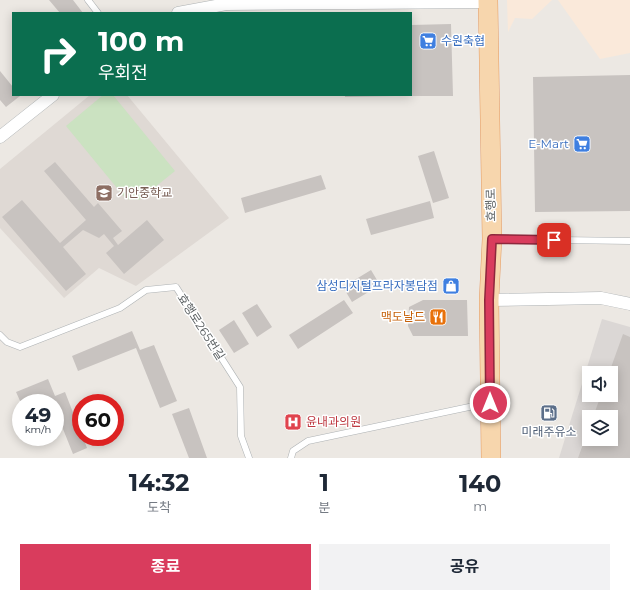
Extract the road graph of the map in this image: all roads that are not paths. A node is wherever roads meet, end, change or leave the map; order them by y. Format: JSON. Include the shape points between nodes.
{"nodes":[{"id":1,"x":88,"y":0,"type":"edge"},
{"id":2,"x":407,"y":1,"type":"edge"},
{"id":3,"x":488,"y":1,"type":"edge"},
{"id":4,"x":97,"y":12,"type":"edge"},
{"id":5,"x":183,"y":12,"type":"edge"},
{"id":6,"x":52,"y":96,"type":"edge"},
{"id":7,"x":0,"y":136,"type":"edge"},
{"id":8,"x":492,"y":239,"type":"junction"},
{"id":9,"x":630,"y":241,"type":"edge"},
{"id":10,"x":489,"y":300,"type":"junction"},
{"id":11,"x":630,"y":304,"type":"edge"},
{"id":12,"x":0,"y":335,"type":"edge"},
{"id":13,"x":490,"y":403,"type":"junction"},
{"id":14,"x":249,"y":458,"type":"edge"},
{"id":15,"x":291,"y":458,"type":"edge"},
{"id":16,"x":491,"y":458,"type":"edge"}],
"edges":[{"from":1,"to":4,"type":"lane"},
{"from":2,"to":3,"type":"street"},
{"from":2,"to":5,"type":"street","via":[[226,4]]},
{"from":3,"to":8,"type":"main road","name":"효행로"},
{"from":6,"to":7,"type":"street"},
{"from":8,"to":9,"type":"lane"},
{"from":8,"to":10,"type":"main road","name":"효행로"},
{"from":10,"to":11,"type":"street","via":[[601,298]]},
{"from":10,"to":13,"type":"main road","name":"효행로"},
{"from":12,"to":14,"type":"lane","name":"효행로265번길","via":[[7,342],[20,347],[120,308],[146,290],[176,287],[240,387],[241,436]]},
{"from":13,"to":15,"type":"lane","via":[[308,441],[293,451]]},
{"from":13,"to":16,"type":"main road","name":"효행로"}]}
